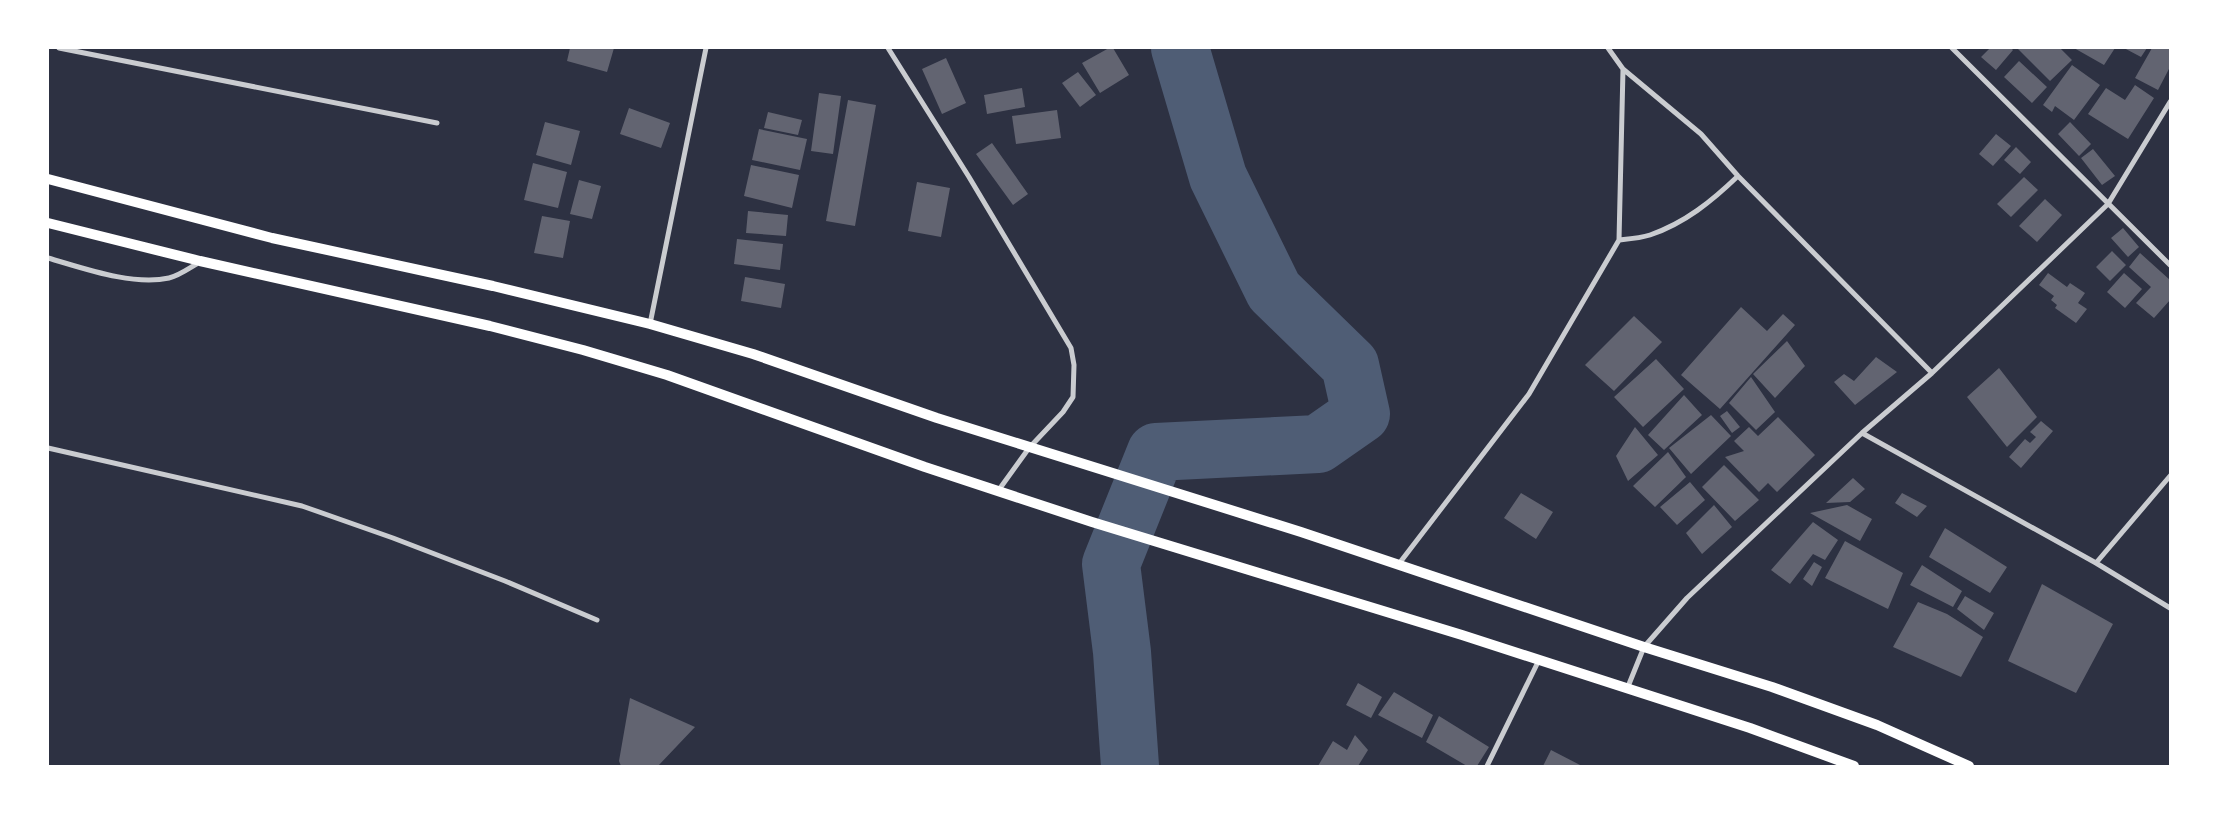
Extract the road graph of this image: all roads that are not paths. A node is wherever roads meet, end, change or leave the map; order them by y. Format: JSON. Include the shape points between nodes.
{"nodes":[{"id":1,"x":59,"y":48,"type":"edge"},
{"id":2,"x":706,"y":48,"type":"edge"},
{"id":3,"x":888,"y":48,"type":"edge"},
{"id":4,"x":1608,"y":48,"type":"edge"},
{"id":5,"x":1952,"y":48,"type":"edge"},
{"id":6,"x":1623,"y":69,"type":"junction"},
{"id":7,"x":2170,"y":102,"type":"edge"},
{"id":8,"x":437,"y":123,"type":"dead end"},
{"id":9,"x":1738,"y":176,"type":"junction"},
{"id":10,"x":48,"y":179,"type":"edge"},
{"id":11,"x":2108,"y":204,"type":"junction"},
{"id":12,"x":48,"y":223,"type":"edge"},
{"id":13,"x":1619,"y":240,"type":"junction"},
{"id":14,"x":48,"y":258,"type":"edge"},
{"id":15,"x":200,"y":261,"type":"junction"},
{"id":16,"x":2170,"y":265,"type":"edge"},
{"id":17,"x":650,"y":324,"type":"junction"},
{"id":18,"x":1932,"y":373,"type":"junction"},
{"id":19,"x":1862,"y":433,"type":"junction"},
{"id":20,"x":48,"y":448,"type":"edge"},
{"id":21,"x":1028,"y":448,"type":"junction"},
{"id":22,"x":2170,"y":476,"type":"edge"},
{"id":23,"x":998,"y":491,"type":"junction"},
{"id":24,"x":2096,"y":563,"type":"junction"},
{"id":25,"x":1397,"y":565,"type":"junction"},
{"id":26,"x":2170,"y":608,"type":"edge"},
{"id":27,"x":597,"y":620,"type":"dead end"},
{"id":28,"x":1644,"y":647,"type":"junction"},
{"id":29,"x":1539,"y":660,"type":"junction"},
{"id":30,"x":1627,"y":689,"type":"junction"},
{"id":31,"x":1487,"y":766,"type":"edge"},
{"id":32,"x":1854,"y":766,"type":"edge"},
{"id":33,"x":1969,"y":766,"type":"edge"}],
"edges":[{"from":1,"to":8,"type":"street"},
{"from":2,"to":17,"type":"street"},
{"from":3,"to":21,"type":"street","via":[[1071,348],[1073,397]]},
{"from":4,"to":6,"type":"street"},
{"from":5,"to":11,"type":"street"},
{"from":6,"to":9,"type":"street","via":[[1701,134]]},
{"from":6,"to":13,"type":"street"},
{"from":7,"to":11,"type":"street"},
{"from":9,"to":13,"type":"street","via":[[1686,219],[1650,235]]},
{"from":9,"to":18,"type":"street"},
{"from":10,"to":17,"type":"main road","via":[[272,238]]},
{"from":11,"to":16,"type":"street"},
{"from":11,"to":18,"type":"street"},
{"from":12,"to":15,"type":"main road"},
{"from":13,"to":25,"type":"street","via":[[1529,394]]},
{"from":14,"to":15,"type":"street","via":[[102,273],[149,279],[171,278]]},
{"from":15,"to":23,"type":"main road","via":[[583,350],[667,375]]},
{"from":17,"to":21,"type":"main road","via":[[753,354]]},
{"from":18,"to":19,"type":"street"},
{"from":19,"to":24,"type":"street"},
{"from":19,"to":28,"type":"street","via":[[1687,598]]},
{"from":20,"to":27,"type":"street","via":[[302,506],[394,538]]},
{"from":21,"to":23,"type":"street"},
{"from":21,"to":25,"type":"main road"},
{"from":22,"to":24,"type":"street"},
{"from":23,"to":29,"type":"main road"},
{"from":24,"to":26,"type":"street"},
{"from":25,"to":28,"type":"main road"},
{"from":28,"to":30,"type":"street"},
{"from":28,"to":33,"type":"main road","via":[[1772,687],[1877,725]]},
{"from":29,"to":30,"type":"main road"},
{"from":29,"to":31,"type":"street"},
{"from":30,"to":32,"type":"main road","via":[[1750,728]]}]}
